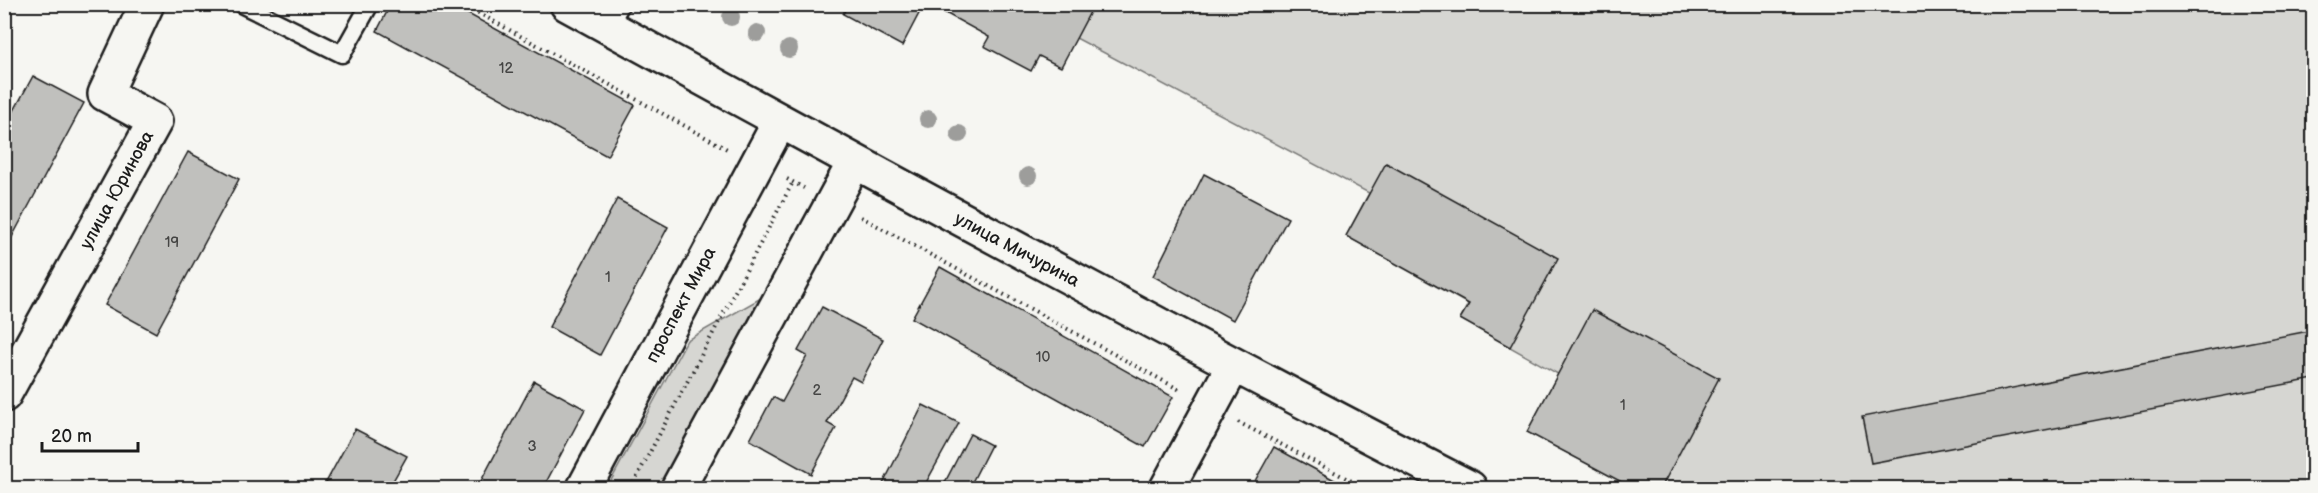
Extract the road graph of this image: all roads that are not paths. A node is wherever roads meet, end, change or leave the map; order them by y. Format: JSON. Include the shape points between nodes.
{"nodes":[{"id":1,"x":147,"y":4,"type":"edge"},
{"id":2,"x":242,"y":4,"type":"edge"},
{"id":3,"x":370,"y":4,"type":"edge"},
{"id":4,"x":567,"y":4,"type":"edge"},
{"id":5,"x":614,"y":16,"type":"edge"},
{"id":6,"x":780,"y":121,"type":"junction"},
{"id":7,"x":854,"y":163,"type":"junction"},
{"id":8,"x":1233,"y":366,"type":"junction"},
{"id":9,"x":4,"y":395,"type":"edge"},
{"id":10,"x":584,"y":489,"type":"edge"},
{"id":11,"x":678,"y":489,"type":"edge"},
{"id":12,"x":1167,"y":489,"type":"edge"},
{"id":13,"x":1470,"y":489,"type":"edge"}],
"edges":[{"from":1,"to":9,"type":"street","name":"улица Юринова","via":[[105,94],[155,121]]},
{"from":2,"to":3,"type":"lane","via":[[342,54]]},
{"from":4,"to":5,"type":"street","name":"улица Мичурина"},
{"from":5,"to":6,"type":"street","name":"улица Мичурина"},
{"from":6,"to":7,"type":"street","name":"улица Мичурина"},
{"from":6,"to":10,"type":"street","name":"проспект Мира"},
{"from":7,"to":8,"type":"street","name":"улица Мичурина"},
{"from":7,"to":11,"type":"street"},
{"from":8,"to":12,"type":"street"},
{"from":8,"to":13,"type":"street","name":"улица Мичурина"}]}
